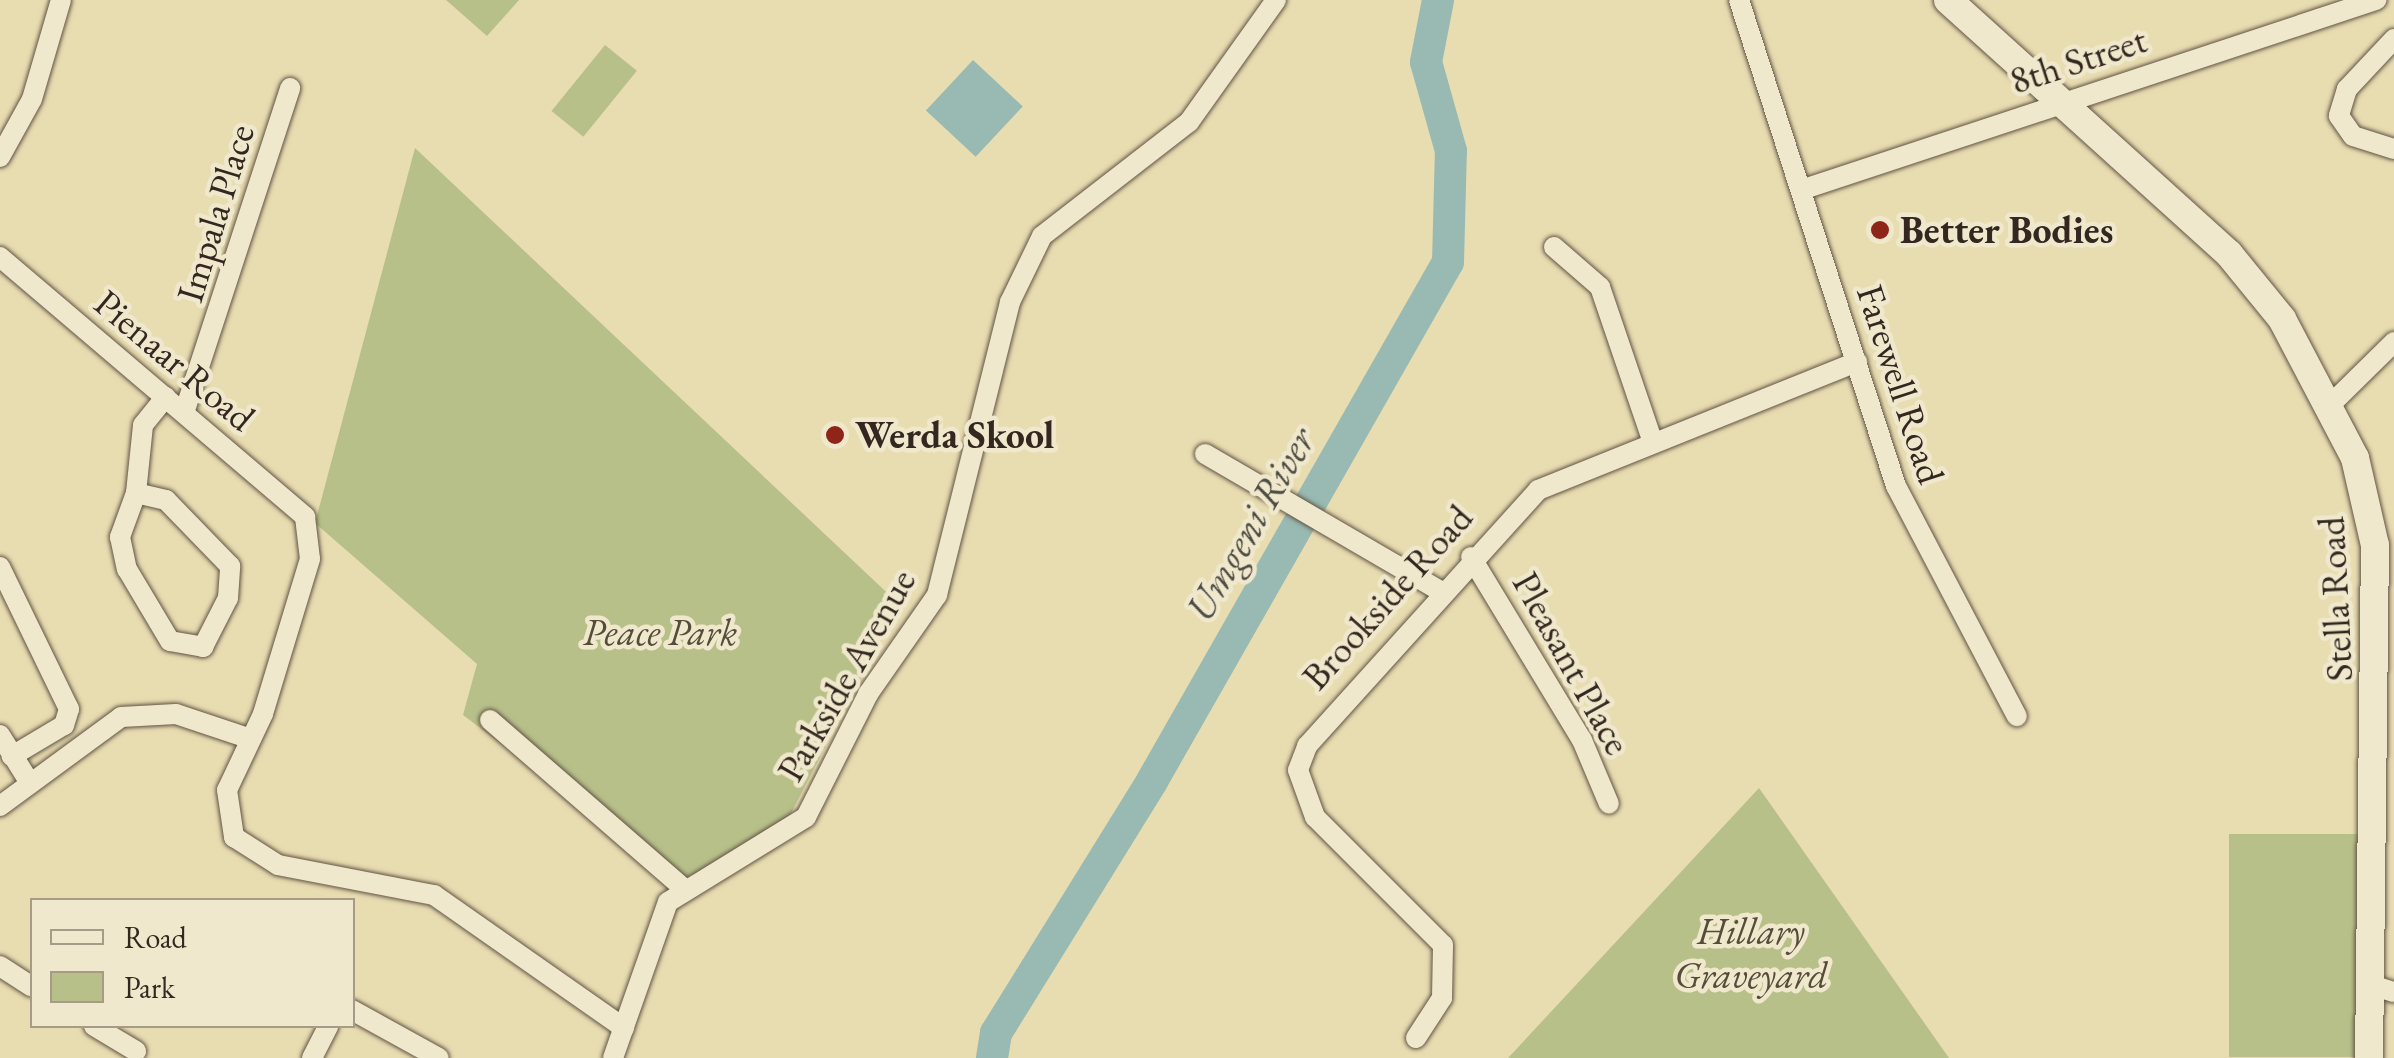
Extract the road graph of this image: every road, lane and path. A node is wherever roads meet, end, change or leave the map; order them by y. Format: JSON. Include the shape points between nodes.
{"nodes":[{"id":1,"x":60,"y":0,"type":"edge"},
{"id":2,"x":1276,"y":0,"type":"edge"},
{"id":3,"x":1739,"y":0,"type":"edge"},
{"id":4,"x":1948,"y":0,"type":"edge"},
{"id":5,"x":2376,"y":0,"type":"edge"},
{"id":6,"x":2394,"y":39,"type":"edge"},
{"id":7,"x":290,"y":88,"type":"dead end"},
{"id":8,"x":2067,"y":100,"type":"junction"},
{"id":9,"x":2394,"y":149,"type":"edge"},
{"id":10,"x":0,"y":157,"type":"edge"},
{"id":11,"x":1801,"y":190,"type":"junction"},
{"id":12,"x":1554,"y":247,"type":"dead end"},
{"id":13,"x":1,"y":261,"type":"edge"},
{"id":14,"x":2394,"y":342,"type":"edge"},
{"id":15,"x":1857,"y":362,"type":"junction"},
{"id":16,"x":166,"y":397,"type":"junction"},
{"id":17,"x":2330,"y":405,"type":"junction"},
{"id":18,"x":184,"y":413,"type":"junction"},
{"id":19,"x":1652,"y":440,"type":"junction"},
{"id":20,"x":1204,"y":454,"type":"dead end"},
{"id":21,"x":136,"y":493,"type":"junction"},
{"id":22,"x":1471,"y":557,"type":"junction"},
{"id":23,"x":0,"y":567,"type":"edge"},
{"id":24,"x":1440,"y":591,"type":"junction"},
{"id":25,"x":2377,"y":632,"type":"junction"},
{"id":26,"x":2394,"y":656,"type":"edge"},
{"id":27,"x":2017,"y":716,"type":"dead end"},
{"id":28,"x":490,"y":720,"type":"dead end"},
{"id":29,"x":0,"y":735,"type":"edge"},
{"id":30,"x":250,"y":739,"type":"junction"},
{"id":31,"x":12,"y":756,"type":"junction"},
{"id":32,"x":30,"y":782,"type":"junction"},
{"id":33,"x":1609,"y":804,"type":"dead end"},
{"id":34,"x":0,"y":806,"type":"edge"},
{"id":35,"x":682,"y":886,"type":"junction"},
{"id":36,"x":0,"y":966,"type":"edge"},
{"id":37,"x":30,"y":986,"type":"edge"},
{"id":38,"x":2384,"y":989,"type":"edge"},
{"id":39,"x":355,"y":1012,"type":"edge"},
{"id":40,"x":97,"y":1028,"type":"edge"},
{"id":41,"x":327,"y":1028,"type":"edge"},
{"id":42,"x":624,"y":1028,"type":"junction"},
{"id":43,"x":1416,"y":1038,"type":"dead end"},
{"id":44,"x":136,"y":1052,"type":"dead end"},
{"id":45,"x":312,"y":1058,"type":"edge"},
{"id":46,"x":440,"y":1058,"type":"edge"},
{"id":47,"x":613,"y":1058,"type":"edge"},
{"id":48,"x":2369,"y":1058,"type":"edge"}],
"edges":[{"from":1,"to":10,"type":"street","via":[[32,99]]},
{"from":2,"to":35,"type":"street","name":"Parkside Avenue","via":[[1190,122],[1042,236],[1010,302],[937,595],[868,694],[806,817]]},
{"from":3,"to":11,"type":"street","name":"Farewell Road"},
{"from":4,"to":8,"type":"main road","name":"Stella Road"},
{"from":5,"to":8,"type":"street","name":"8th Street"},
{"from":6,"to":9,"type":"street","via":[[2347,89],[2339,116],[2353,136]]},
{"from":7,"to":18,"type":"street","name":"Impala Place"},
{"from":8,"to":11,"type":"street","name":"8th Street"},
{"from":8,"to":17,"type":"main road","name":"Stella Road","via":[[2257,286]]},
{"from":11,"to":15,"type":"street","name":"Farewell Road"},
{"from":12,"to":19,"type":"street","via":[[1600,287]]},
{"from":13,"to":16,"type":"street","name":"Pienaar Road"},
{"from":14,"to":17,"type":"street"},
{"from":15,"to":19,"type":"street","name":"Brookside Road"},
{"from":15,"to":27,"type":"street","name":"Farewell Road","via":[[1909,520]]},
{"from":16,"to":18,"type":"street","name":"Pienaar Road"},
{"from":16,"to":21,"type":"street","via":[[143,425]]},
{"from":17,"to":25,"type":"main road","name":"Stella Road","via":[[2370,511]]},
{"from":18,"to":30,"type":"street","name":"Pienaar Road","via":[[305,517],[310,559]]},
{"from":19,"to":22,"type":"street","name":"Brookside Road","via":[[1538,490]]},
{"from":20,"to":24,"type":"street"},
{"from":21,"to":21,"type":"street","via":[[166,500],[230,566],[228,598],[204,648],[170,641],[127,569],[120,537]]},
{"from":22,"to":24,"type":"street","name":"Brookside Road"},
{"from":22,"to":33,"type":"street","name":"Pleasant Place","via":[[1582,740]]},
{"from":23,"to":31,"type":"street","via":[[70,709],[64,725]]},
{"from":24,"to":43,"type":"street","name":"Brookside Road","via":[[1326,718],[1298,770],[1316,817],[1443,945],[1442,998]]},
{"from":25,"to":26,"type":"main road"},
{"from":25,"to":38,"type":"main road","name":"Stella Road"},
{"from":28,"to":35,"type":"street"},
{"from":29,"to":31,"type":"street"},
{"from":30,"to":32,"type":"street","via":[[151,710],[121,717]]},
{"from":30,"to":42,"type":"street","via":[[227,790],[226,820],[248,852],[434,895]]},
{"from":31,"to":32,"type":"street"},
{"from":32,"to":34,"type":"street"},
{"from":35,"to":42,"type":"street"},
{"from":36,"to":37,"type":"street"},
{"from":38,"to":48,"type":"main road","name":"Stella Road"},
{"from":39,"to":46,"type":"street"},
{"from":40,"to":44,"type":"street"},
{"from":41,"to":45,"type":"street"},
{"from":42,"to":47,"type":"street"}]}
